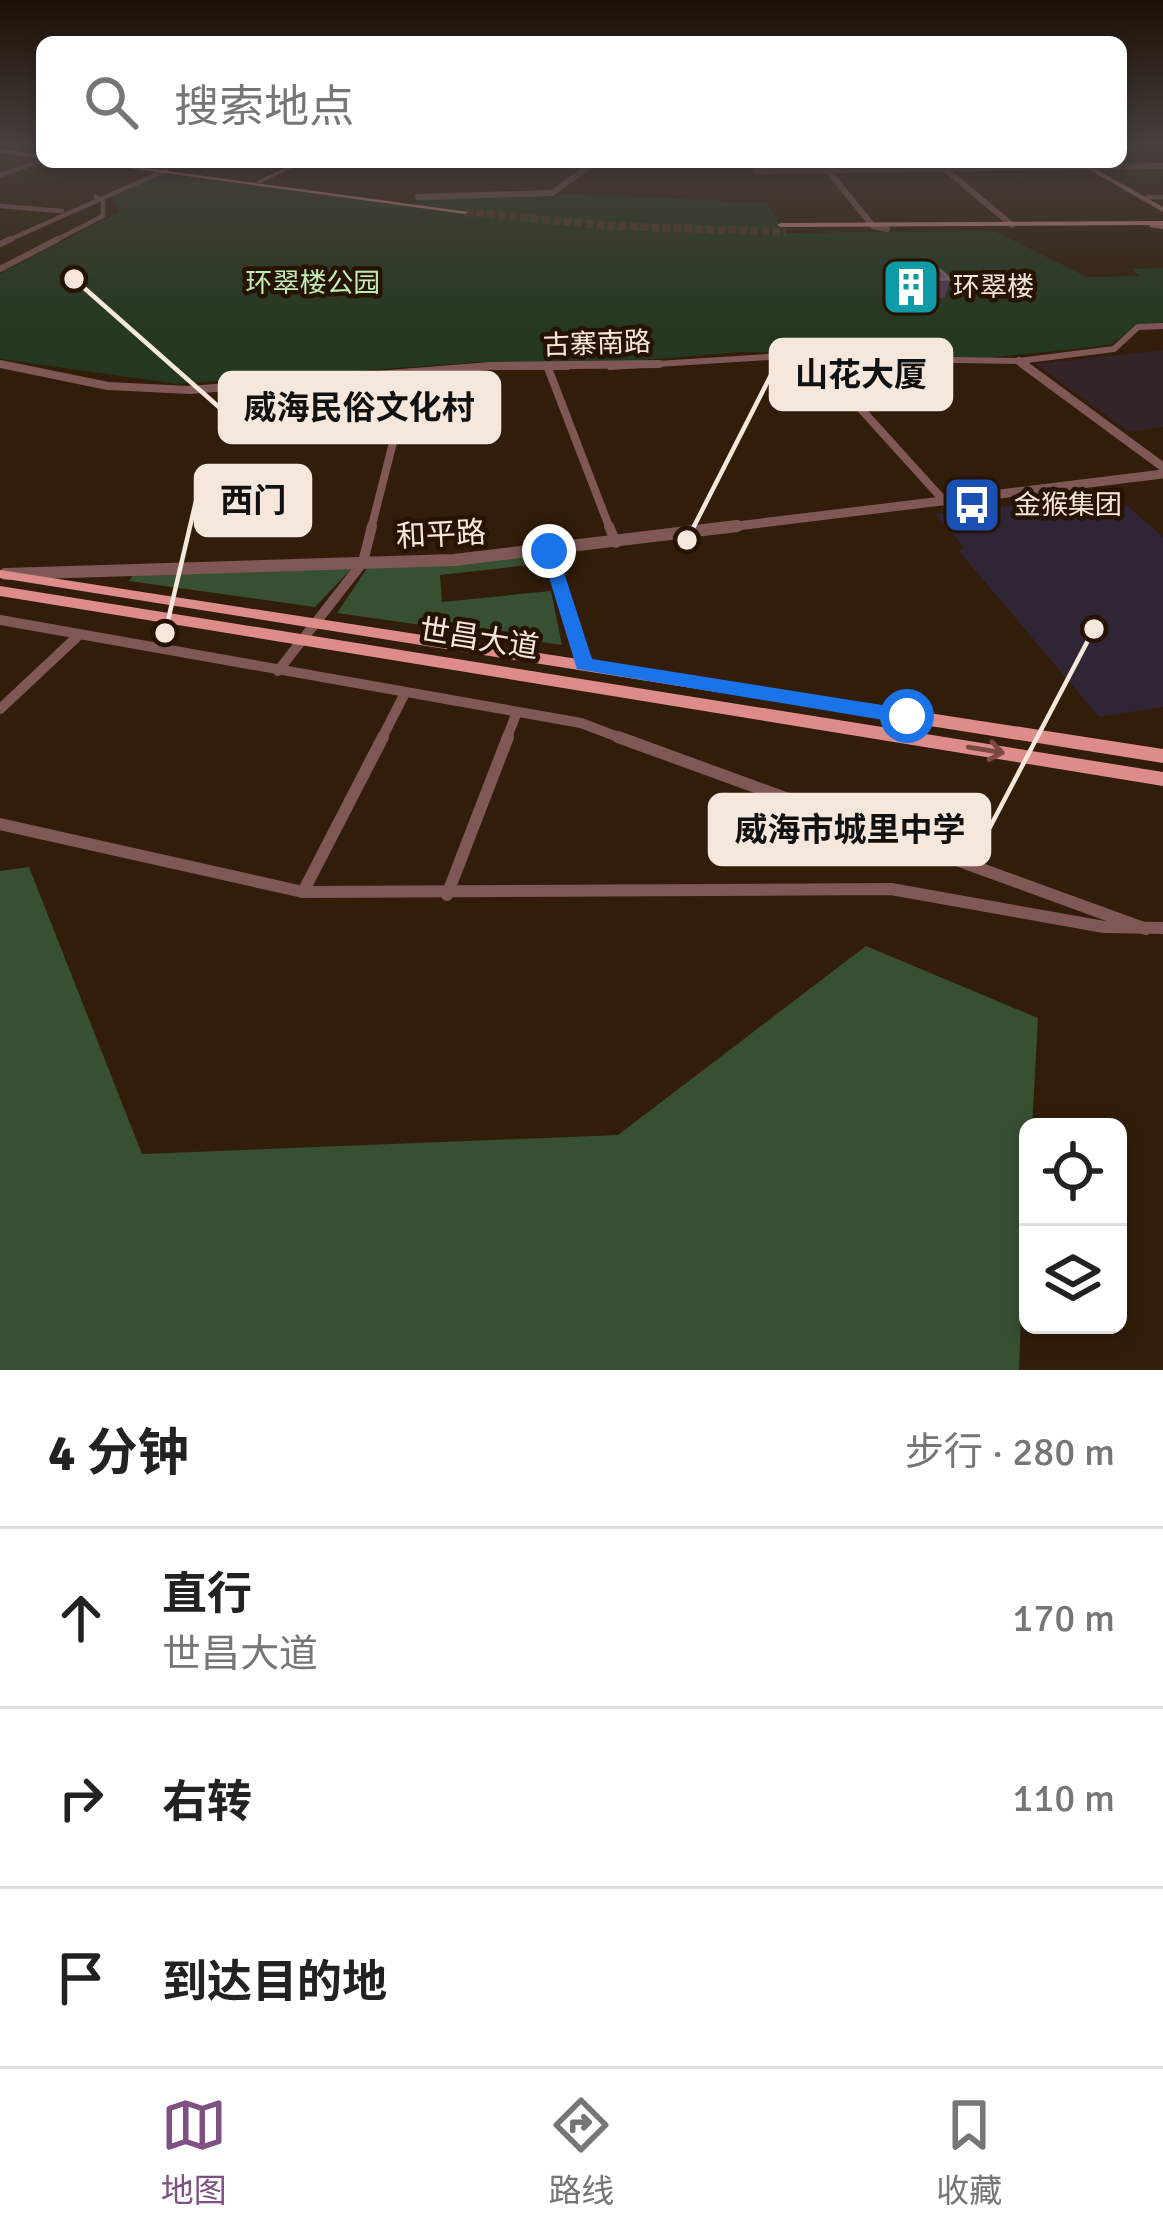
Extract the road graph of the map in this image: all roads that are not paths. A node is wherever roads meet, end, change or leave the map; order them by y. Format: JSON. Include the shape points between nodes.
{"nodes":[{"id":1,"x":39,"y":209,"type":"edge"},
{"id":2,"x":71,"y":209,"type":"edge"},
{"id":3,"x":103,"y":209,"type":"edge"},
{"id":4,"x":444,"y":209,"type":"edge"},
{"id":5,"x":859,"y":209,"type":"edge"},
{"id":6,"x":992,"y":209,"type":"edge"},
{"id":7,"x":67,"y":211,"type":"junction"},
{"id":8,"x":465,"y":212,"type":"tunnel mouth"},
{"id":9,"x":868,"y":220,"type":"junction"},
{"id":10,"x":1160,"y":224,"type":"edge"},
{"id":11,"x":1012,"y":225,"type":"junction"},
{"id":12,"x":835,"y":227,"type":"junction"},
{"id":13,"x":784,"y":228,"type":"tunnel mouth"},
{"id":14,"x":887,"y":229,"type":"junction"},
{"id":15,"x":0,"y":244,"type":"edge"},
{"id":16,"x":0,"y":269,"type":"edge"},
{"id":17,"x":1163,"y":326,"type":"edge"},
{"id":18,"x":1019,"y":361,"type":"junction"},
{"id":19,"x":903,"y":362,"type":"junction"},
{"id":20,"x":0,"y":364,"type":"edge"},
{"id":21,"x":548,"y":368,"type":"junction"},
{"id":22,"x":411,"y":372,"type":"junction"},
{"id":23,"x":1163,"y":470,"type":"edge"},
{"id":24,"x":946,"y":503,"type":"junction"},
{"id":25,"x":616,"y":542,"type":"junction"},
{"id":26,"x":549,"y":551,"type":"junction"},
{"id":27,"x":363,"y":562,"type":"junction"},
{"id":28,"x":1,"y":579,"type":"edge"},
{"id":29,"x":0,"y":620,"type":"edge"},
{"id":30,"x":305,"y":631,"type":"junction"},
{"id":31,"x":79,"y":635,"type":"junction"},
{"id":32,"x":584,"y":664,"type":"junction"},
{"id":33,"x":278,"y":671,"type":"junction"},
{"id":34,"x":405,"y":693,"type":"junction"},
{"id":35,"x":0,"y":709,"type":"edge"},
{"id":36,"x":517,"y":712,"type":"junction"},
{"id":37,"x":1163,"y":756,"type":"edge"},
{"id":38,"x":1163,"y":779,"type":"edge"},
{"id":39,"x":0,"y":824,"type":"edge"},
{"id":40,"x":303,"y":892,"type":"junction"},
{"id":41,"x":447,"y":895,"type":"junction"},
{"id":42,"x":1163,"y":928,"type":"edge"},
{"id":43,"x":1146,"y":929,"type":"junction"}],
"edges":[{"from":1,"to":7,"type":"street"},
{"from":2,"to":7,"type":"street"},
{"from":3,"to":16,"type":"street","via":[[103,216]]},
{"from":4,"to":8,"type":"main road"},
{"from":5,"to":9,"type":"street"},
{"from":6,"to":11,"type":"street"},
{"from":7,"to":15,"type":"street"},
{"from":9,"to":11,"type":"main road"},
{"from":9,"to":12,"type":"main road"},
{"from":9,"to":14,"type":"street"},
{"from":10,"to":11,"type":"main road"},
{"from":10,"to":14,"type":"main road"},
{"from":12,"to":13,"type":"main road"},
{"from":12,"to":14,"type":"main road"},
{"from":17,"to":18,"type":"street","name":"古寨南路","via":[[1138,327],[1114,349]]},
{"from":18,"to":19,"type":"street","name":"古寨南路"},
{"from":18,"to":23,"type":"street"},
{"from":19,"to":21,"type":"street","name":"古寨南路","via":[[767,357]]},
{"from":19,"to":24,"type":"street","via":[[832,377]]},
{"from":20,"to":22,"type":"street","name":"古寨南路","via":[[147,390]]},
{"from":21,"to":22,"type":"street","name":"古寨南路"},
{"from":21,"to":25,"type":"street"},
{"from":22,"to":27,"type":"street"},
{"from":23,"to":24,"type":"street","name":"和平路"},
{"from":24,"to":25,"type":"street","name":"和平路"},
{"from":25,"to":26,"type":"street","name":"和平路"},
{"from":26,"to":27,"type":"street","name":"和平路"},
{"from":26,"to":32,"type":"street"},
{"from":27,"to":28,"type":"street","name":"和平路"},
{"from":27,"to":30,"type":"street"},
{"from":28,"to":30,"type":"main road","name":"世昌大道"},
{"from":29,"to":31,"type":"street"},
{"from":30,"to":32,"type":"main road","name":"世昌大道"},
{"from":30,"to":33,"type":"street"},
{"from":30,"to":38,"type":"main road","name":"世昌大道","one_way":true},
{"from":31,"to":33,"type":"street"},
{"from":31,"to":35,"type":"street"},
{"from":32,"to":37,"type":"main road","name":"世昌大道"},
{"from":33,"to":34,"type":"street"},
{"from":34,"to":36,"type":"street"},
{"from":34,"to":40,"type":"street"},
{"from":36,"to":41,"type":"street"},
{"from":36,"to":43,"type":"street","via":[[580,723]]},
{"from":39,"to":40,"type":"street"},
{"from":40,"to":41,"type":"street"},
{"from":41,"to":43,"type":"street","via":[[891,889]]},
{"from":42,"to":43,"type":"street"}]}
